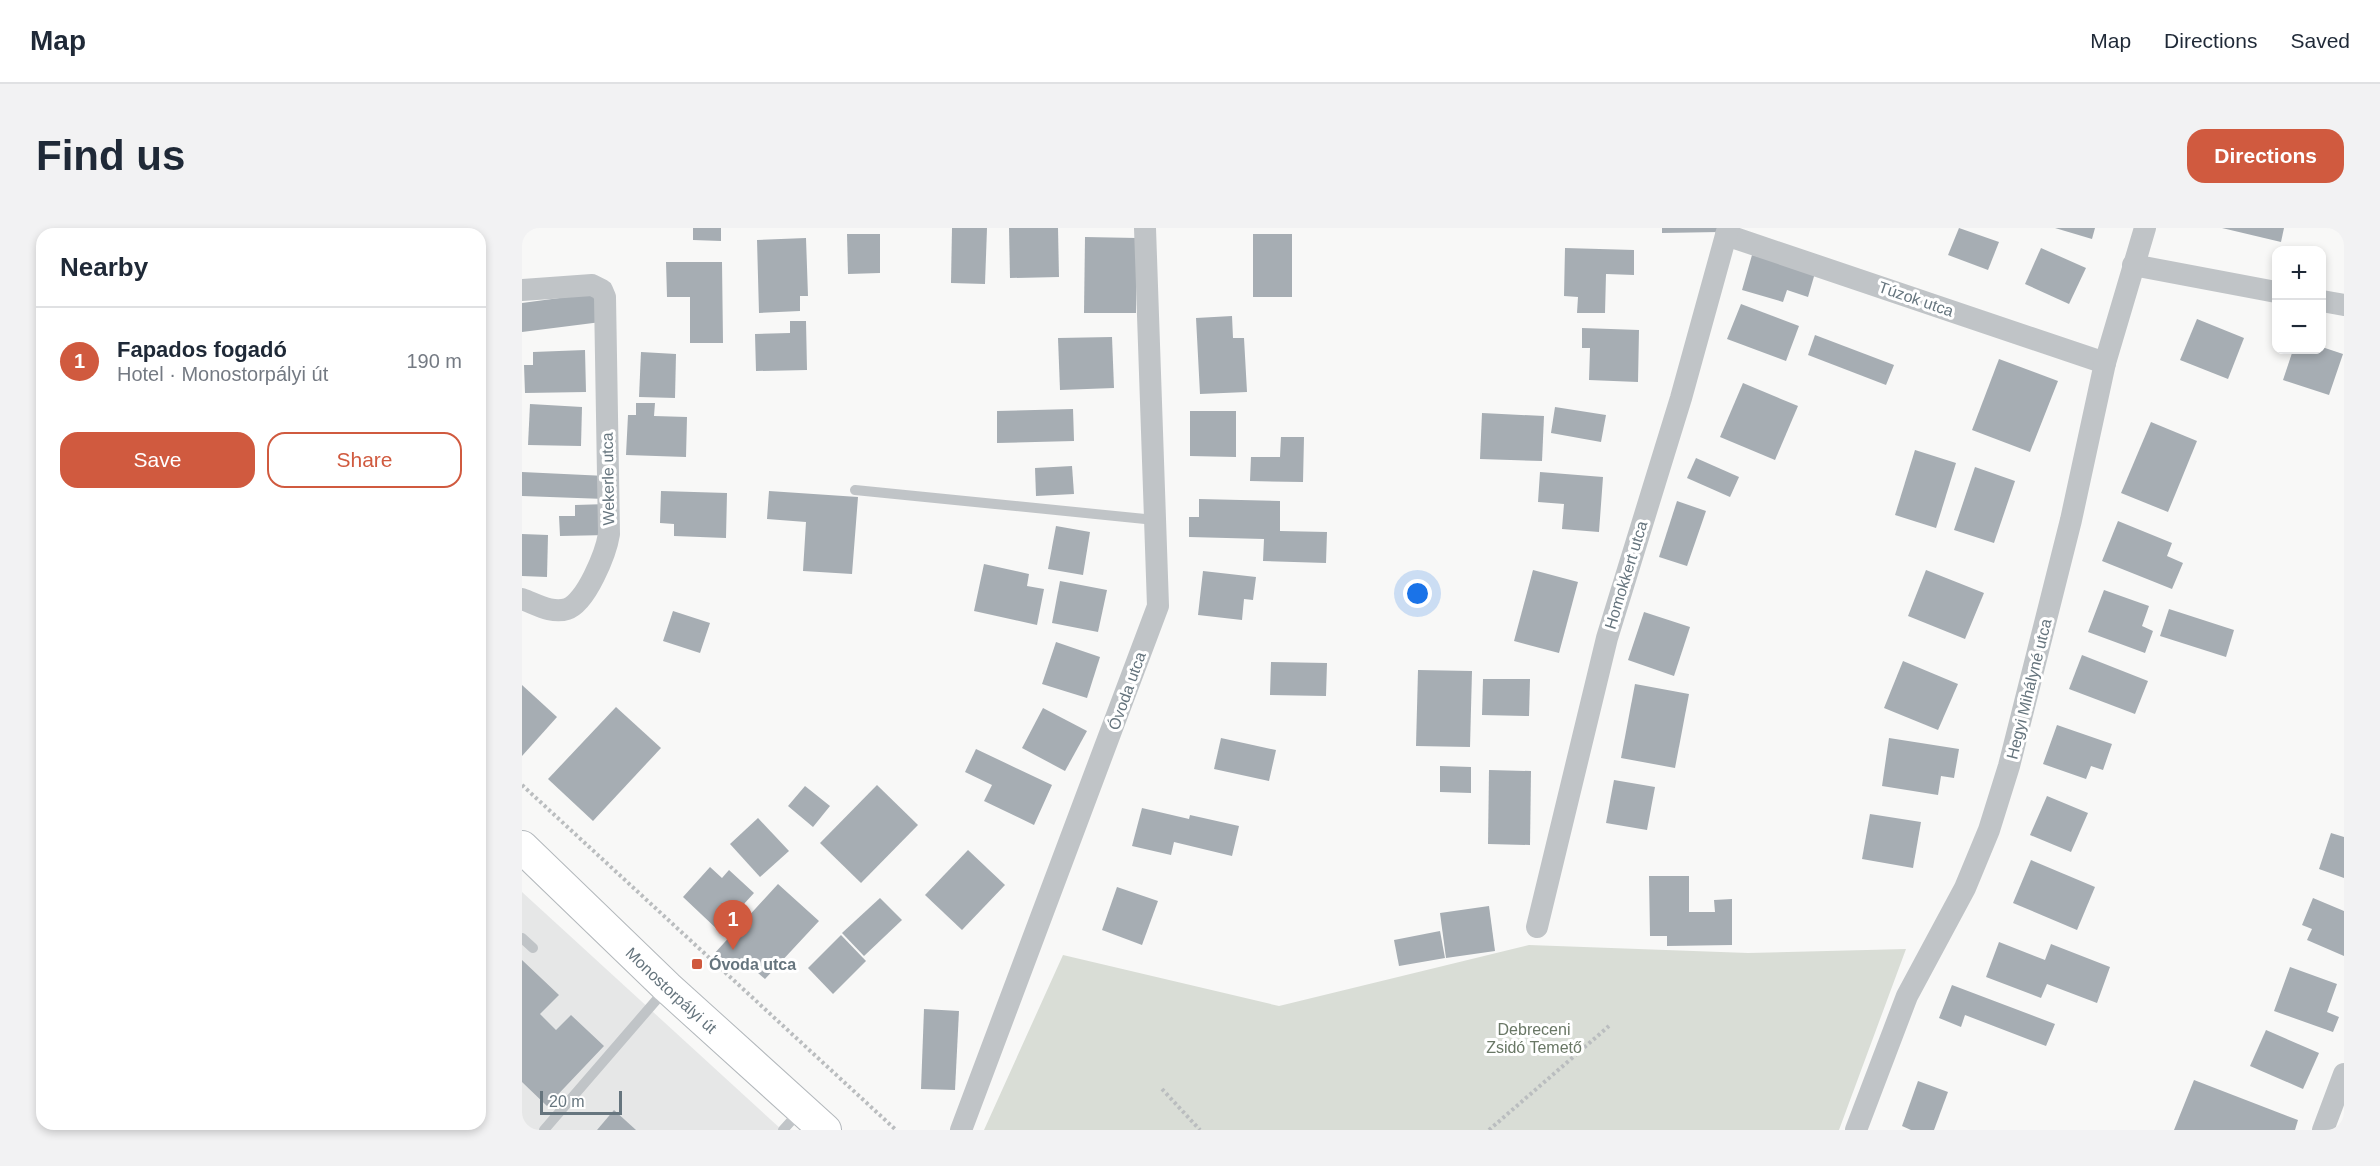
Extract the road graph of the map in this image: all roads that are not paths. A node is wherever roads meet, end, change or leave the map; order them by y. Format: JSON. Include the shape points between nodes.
{"nodes":[{"id":1,"x":1145,"y":228,"type":"edge"},
{"id":2,"x":2145,"y":228,"type":"edge"},
{"id":3,"x":1727,"y":231,"type":"edge"},
{"id":4,"x":2133,"y":265,"type":"junction"},
{"id":5,"x":522,"y":291,"type":"edge"},
{"id":6,"x":2272,"y":291,"type":"edge"},
{"id":7,"x":2326,"y":302,"type":"edge"},
{"id":8,"x":2344,"y":305,"type":"edge"},
{"id":9,"x":2105,"y":363,"type":"junction"},
{"id":10,"x":855,"y":490,"type":"dead end"},
{"id":11,"x":1155,"y":520,"type":"junction"},
{"id":12,"x":522,"y":599,"type":"edge"},
{"id":13,"x":522,"y":847,"type":"edge"},
{"id":14,"x":1538,"y":927,"type":"dead end"},
{"id":15,"x":522,"y":938,"type":"edge"},
{"id":16,"x":533,"y":948,"type":"dead end"},
{"id":17,"x":667,"y":987,"type":"junction"},
{"id":18,"x":2344,"y":1074,"type":"edge"},
{"id":19,"x":793,"y":1119,"type":"edge"},
{"id":20,"x":544,"y":1130,"type":"edge"},
{"id":21,"x":825,"y":1130,"type":"edge"},
{"id":22,"x":961,"y":1130,"type":"edge"},
{"id":23,"x":1856,"y":1130,"type":"edge"},
{"id":24,"x":2323,"y":1130,"type":"edge"}],
"edges":[{"from":1,"to":11,"type":"street","name":"Óvoda utca"},
{"from":2,"to":4,"type":"street","name":"Hegyi Mihályné utca"},
{"from":3,"to":9,"type":"street","name":"Túzok utca"},
{"from":3,"to":14,"type":"street","name":"Homokkert utca","via":[[1681,398],[1607,638]]},
{"from":4,"to":6,"type":"street"},
{"from":4,"to":9,"type":"street","name":"Hegyi Mihályné utca"},
{"from":5,"to":12,"type":"street","name":"Wekerle utca","via":[[592,285],[602,290],[605,297],[609,522],[606,551],[580,600],[567,609],[550,610]]},
{"from":7,"to":8,"type":"street"},
{"from":9,"to":23,"type":"street","name":"Hegyi Mihályné utca","via":[[2068,531],[1989,830],[1965,888],[1907,996]]},
{"from":10,"to":11,"type":"lane"},
{"from":11,"to":22,"type":"street","name":"Óvoda utca","via":[[1158,606]]},
{"from":13,"to":17,"type":"street","name":"Monostorpályi út"},
{"from":15,"to":16,"type":"lane"},
{"from":17,"to":19,"type":"street","name":"Monostorpályi út"},
{"from":17,"to":20,"type":"lane"},
{"from":18,"to":24,"type":"street"},
{"from":19,"to":21,"type":"street","name":"Monostorpályi út"}]}
